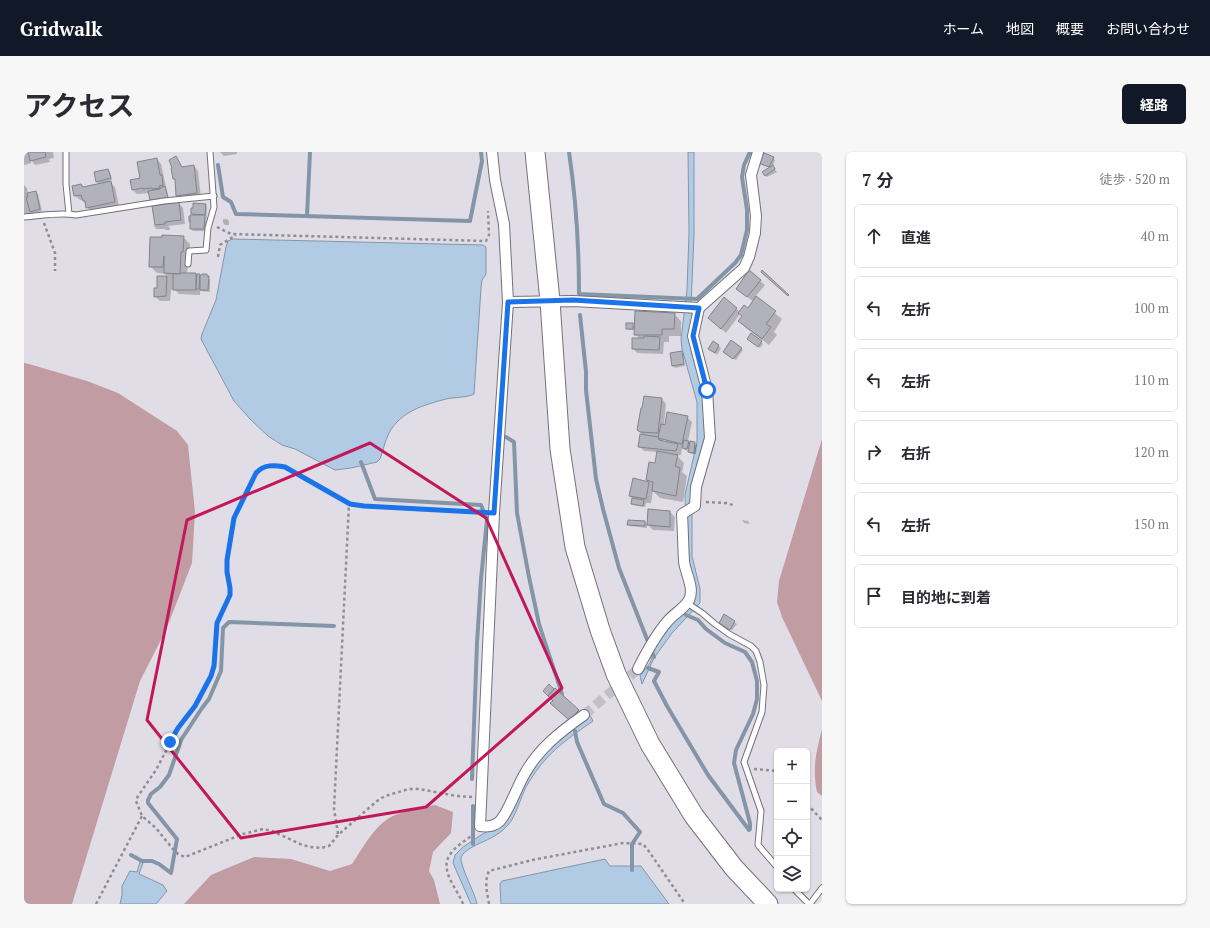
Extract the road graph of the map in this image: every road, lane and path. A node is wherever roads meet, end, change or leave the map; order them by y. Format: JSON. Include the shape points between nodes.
{"nodes":[{"id":1,"x":66,"y":152,"type":"edge"},
{"id":2,"x":210,"y":152,"type":"edge"},
{"id":3,"x":492,"y":152,"type":"edge"},
{"id":4,"x":535,"y":152,"type":"edge"},
{"id":5,"x":758,"y":152,"type":"edge"},
{"id":6,"x":214,"y":196,"type":"junction"},
{"id":7,"x":488,"y":207,"type":"dead end"},
{"id":8,"x":69,"y":214,"type":"junction"},
{"id":9,"x":40,"y":216,"type":"junction"},
{"id":10,"x":24,"y":217,"type":"edge"},
{"id":11,"x":210,"y":223,"type":"junction"},
{"id":12,"x":237,"y":234,"type":"junction"},
{"id":13,"x":218,"y":257,"type":"dead end"},
{"id":14,"x":188,"y":264,"type":"dead end"},
{"id":15,"x":55,"y":271,"type":"dead end"},
{"id":16,"x":550,"y":301,"type":"junction"},
{"id":17,"x":508,"y":302,"type":"junction"},
{"id":18,"x":699,"y":308,"type":"junction"},
{"id":19,"x":350,"y":504,"type":"junction"},
{"id":20,"x":695,"y":504,"type":"junction"},
{"id":21,"x":733,"y":505,"type":"dead end"},
{"id":22,"x":494,"y":513,"type":"junction"},
{"id":23,"x":688,"y":604,"type":"junction"},
{"id":24,"x":638,"y":669,"type":"tunnel mouth"},
{"id":25,"x":584,"y":715,"type":"tunnel mouth"},
{"id":26,"x":746,"y":769,"type":"junction"},
{"id":27,"x":774,"y":771,"type":"edge"},
{"id":28,"x":481,"y":798,"type":"junction"},
{"id":29,"x":810,"y":807,"type":"edge"},
{"id":30,"x":142,"y":816,"type":"junction"},
{"id":31,"x":822,"y":820,"type":"edge"},
{"id":32,"x":480,"y":826,"type":"junction"},
{"id":33,"x":338,"y":835,"type":"junction"},
{"id":34,"x":774,"y":864,"type":"edge"},
{"id":35,"x":822,"y":888,"type":"edge"},
{"id":36,"x":797,"y":892,"type":"edge"},
{"id":37,"x":96,"y":904,"type":"edge"},
{"id":38,"x":464,"y":904,"type":"edge"},
{"id":39,"x":489,"y":904,"type":"edge"},
{"id":40,"x":685,"y":904,"type":"edge"},
{"id":41,"x":768,"y":904,"type":"edge"},
{"id":42,"x":809,"y":904,"type":"edge"}],
"edges":[{"from":1,"to":8,"type":"lane"},
{"from":2,"to":6,"type":"lane"},
{"from":3,"to":17,"type":"street","via":[[504,224]]},
{"from":4,"to":16,"type":"highway"},
{"from":5,"to":18,"type":"street","via":[[751,175],[756,216],[749,257],[744,268]]},
{"from":6,"to":8,"type":"lane"},
{"from":6,"to":11,"type":"lane"},
{"from":7,"to":12,"type":"path","via":[[489,235],[486,241]]},
{"from":8,"to":9,"type":"lane"},
{"from":9,"to":10,"type":"lane"},
{"from":9,"to":15,"type":"path","via":[[53,245]]},
{"from":11,"to":12,"type":"path","via":[[231,234]]},
{"from":11,"to":14,"type":"lane","via":[[206,250],[189,251]]},
{"from":12,"to":13,"type":"path","via":[[220,245]]},
{"from":16,"to":17,"type":"street"},
{"from":16,"to":18,"type":"street","via":[[573,300]]},
{"from":16,"to":41,"type":"highway","via":[[560,449],[575,547],[605,644],[616,674],[650,744],[694,816],[734,868]]},
{"from":17,"to":22,"type":"street"},
{"from":18,"to":20,"type":"street","via":[[693,336],[707,390],[710,438],[696,487]]},
{"from":19,"to":22,"type":"path"},
{"from":19,"to":30,"type":"path","via":[[285,467],[268,466],[256,473],[234,518],[227,560],[230,595],[217,623],[211,676],[138,796],[136,801]]},
{"from":19,"to":33,"type":"path","via":[[334,809]]},
{"from":20,"to":21,"type":"path","via":[[726,502]]},
{"from":20,"to":23,"type":"street","via":[[682,514],[684,563],[690,583]]},
{"from":22,"to":28,"type":"street"},
{"from":23,"to":24,"type":"street","via":[[660,630]]},
{"from":23,"to":26,"type":"lane","via":[[751,646],[760,662],[764,685],[762,712],[745,757]]},
{"from":25,"to":32,"type":"street","via":[[560,732],[537,754],[499,822],[490,827]]},
{"from":26,"to":27,"type":"path"},
{"from":26,"to":34,"type":"lane","via":[[761,811],[758,845]]},
{"from":28,"to":32,"type":"street"},
{"from":28,"to":33,"type":"path","via":[[419,789],[400,791],[377,801]]},
{"from":29,"to":31,"type":"path"},
{"from":30,"to":33,"type":"path","via":[[178,854],[185,857],[243,834],[263,829],[300,844],[321,848],[328,846]]},
{"from":30,"to":37,"type":"path"},
{"from":32,"to":38,"type":"path","via":[[450,854],[446,865],[447,872]]},
{"from":35,"to":42,"type":"lane"},
{"from":36,"to":42,"type":"lane"},
{"from":39,"to":40,"type":"path","via":[[486,878],[489,871],[615,844],[638,843],[643,844],[648,850]]}]}
